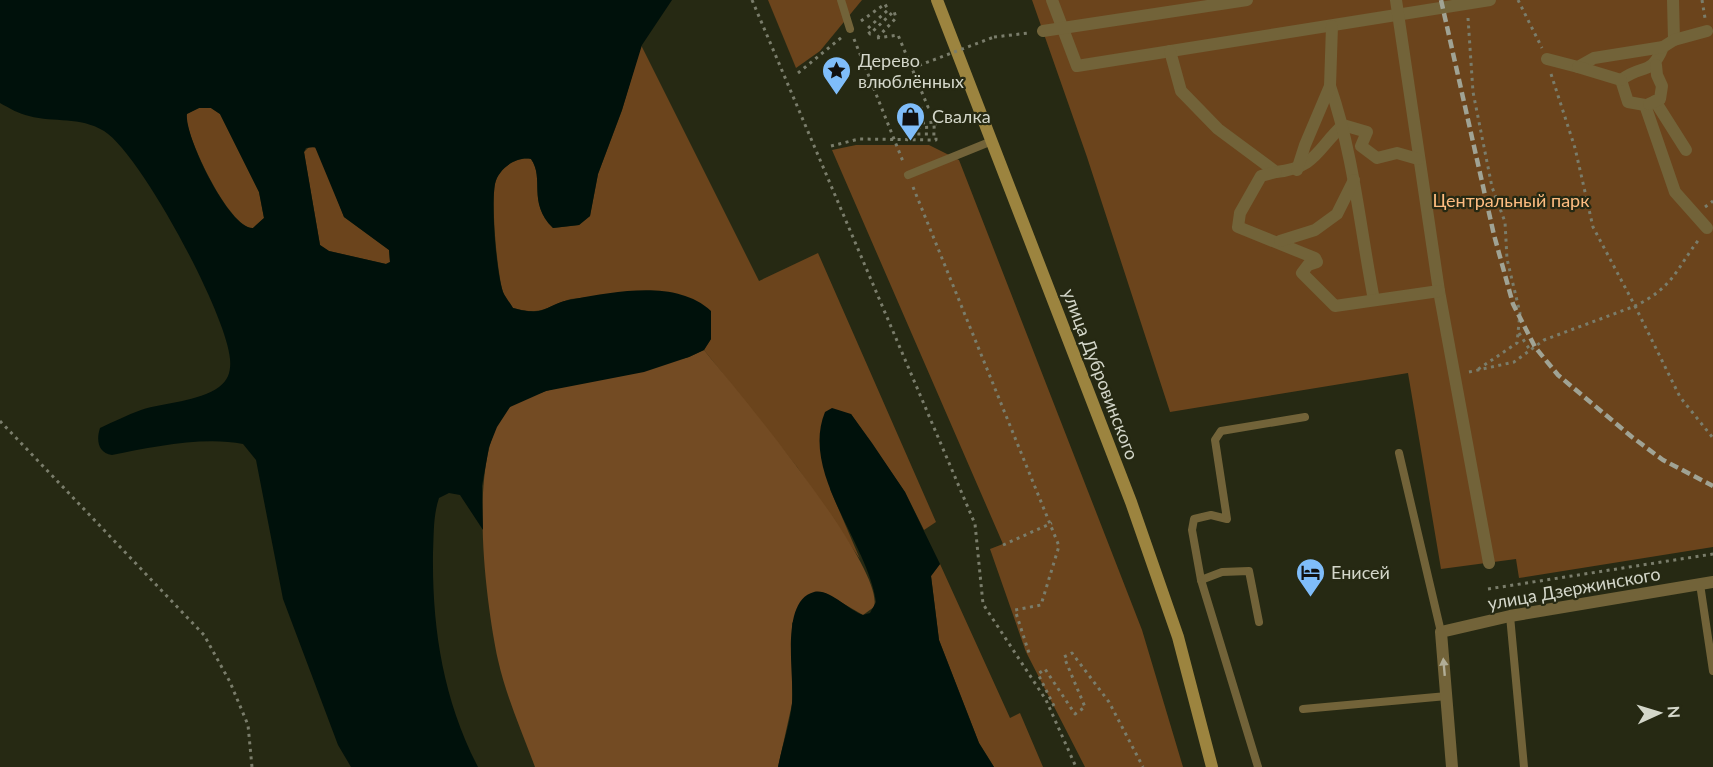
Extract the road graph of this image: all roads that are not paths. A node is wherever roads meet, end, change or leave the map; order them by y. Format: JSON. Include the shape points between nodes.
{"nodes":[{"id":1,"x":841,"y":0,"type":"edge"},
{"id":2,"x":937,"y":0,"type":"edge"},
{"id":3,"x":1052,"y":0,"type":"edge"},
{"id":4,"x":1247,"y":0,"type":"edge"},
{"id":5,"x":1396,"y":0,"type":"edge"},
{"id":6,"x":1490,"y":0,"type":"edge"},
{"id":7,"x":1672,"y":0,"type":"edge"},
{"id":8,"x":1399,"y":15,"type":"junction"},
{"id":9,"x":1332,"y":26,"type":"junction"},
{"id":10,"x":1063,"y":28,"type":"junction"},
{"id":11,"x":850,"y":29,"type":"road end"},
{"id":12,"x":1043,"y":31,"type":"road end"},
{"id":13,"x":1707,"y":31,"type":"dead end"},
{"id":14,"x":1674,"y":40,"type":"junction"},
{"id":15,"x":1663,"y":47,"type":"junction"},
{"id":16,"x":1170,"y":51,"type":"junction"},
{"id":17,"x":1547,"y":59,"type":"road end"},
{"id":18,"x":1656,"y":65,"type":"junction"},
{"id":19,"x":1578,"y":67,"type":"junction"},
{"id":20,"x":1621,"y":80,"type":"junction"},
{"id":21,"x":1330,"y":86,"type":"junction"},
{"id":22,"x":1650,"y":103,"type":"junction"},
{"id":23,"x":1343,"y":125,"type":"junction"},
{"id":24,"x":1678,"y":137,"type":"junction"},
{"id":25,"x":992,"y":141,"type":"junction"},
{"id":26,"x":1659,"y":150,"type":"junction"},
{"id":27,"x":1686,"y":150,"type":"dead end"},
{"id":28,"x":1418,"y":159,"type":"junction"},
{"id":29,"x":1297,"y":170,"type":"junction"},
{"id":30,"x":1276,"y":172,"type":"junction"},
{"id":31,"x":908,"y":175,"type":"road end"},
{"id":32,"x":1355,"y":179,"type":"junction"},
{"id":33,"x":1707,"y":228,"type":"road end"},
{"id":34,"x":1278,"y":242,"type":"junction"},
{"id":35,"x":1438,"y":291,"type":"junction"},
{"id":36,"x":1374,"y":300,"type":"junction"},
{"id":37,"x":1305,"y":417,"type":"dead end"},
{"id":38,"x":1399,"y":453,"type":"dead end"},
{"id":39,"x":1489,"y":563,"type":"dead end"},
{"id":40,"x":1201,"y":579,"type":"junction"},
{"id":41,"x":1707,"y":583,"type":"edge"},
{"id":42,"x":1510,"y":616,"type":"junction"},
{"id":43,"x":1259,"y":622,"type":"dead end"},
{"id":44,"x":1441,"y":632,"type":"junction"},
{"id":45,"x":1713,"y":671,"type":"edge"},
{"id":46,"x":1447,"y":696,"type":"junction"},
{"id":47,"x":1303,"y":709,"type":"dead end"},
{"id":48,"x":1212,"y":767,"type":"edge"},
{"id":49,"x":1258,"y":767,"type":"edge"},
{"id":50,"x":1452,"y":767,"type":"edge"},
{"id":51,"x":1524,"y":767,"type":"edge"}],
"edges":[{"from":1,"to":11,"type":"lane"},
{"from":2,"to":25,"type":"main road","name":"улица Дубровинского"},
{"from":3,"to":10,"type":"street"},
{"from":4,"to":10,"type":"street"},
{"from":5,"to":8,"type":"street"},
{"from":6,"to":8,"type":"street"},
{"from":7,"to":14,"type":"street"},
{"from":8,"to":9,"type":"street"},
{"from":8,"to":28,"type":"street"},
{"from":9,"to":16,"type":"street"},
{"from":9,"to":21,"type":"street"},
{"from":10,"to":12,"type":"street"},
{"from":10,"to":16,"type":"street","via":[[1077,66]]},
{"from":13,"to":14,"type":"street"},
{"from":14,"to":15,"type":"street"},
{"from":15,"to":18,"type":"street"},
{"from":15,"to":19,"type":"street","via":[[1594,58]]},
{"from":16,"to":30,"type":"street","via":[[1181,92],[1218,129]]},
{"from":17,"to":19,"type":"street"},
{"from":18,"to":20,"type":"street","via":[[1635,70]]},
{"from":18,"to":22,"type":"street","via":[[1662,86],[1660,99]]},
{"from":19,"to":20,"type":"street"},
{"from":20,"to":22,"type":"street","via":[[1628,102]]},
{"from":21,"to":23,"type":"street"},
{"from":21,"to":29,"type":"street"},
{"from":22,"to":24,"type":"street"},
{"from":22,"to":26,"type":"street"},
{"from":23,"to":28,"type":"street","via":[[1367,132],[1361,146],[1377,159],[1396,153]]},
{"from":23,"to":29,"type":"street","via":[[1323,143],[1315,158]]},
{"from":23,"to":32,"type":"street"},
{"from":24,"to":26,"type":"street"},
{"from":24,"to":27,"type":"street"},
{"from":25,"to":31,"type":"lane"},
{"from":25,"to":48,"type":"main road","name":"улица Дубровинского","via":[[1131,502],[1178,637]]},
{"from":26,"to":33,"type":"street","via":[[1675,192]]},
{"from":28,"to":35,"type":"street"},
{"from":29,"to":30,"type":"street"},
{"from":30,"to":34,"type":"street","via":[[1262,176],[1240,213],[1238,227]]},
{"from":32,"to":34,"type":"street","via":[[1332,218],[1315,230]]},
{"from":32,"to":36,"type":"street"},
{"from":34,"to":36,"type":"street","via":[[1315,258],[1317,262],[1302,273],[1335,306]]},
{"from":35,"to":36,"type":"street"},
{"from":35,"to":39,"type":"street"},
{"from":37,"to":40,"type":"lane","via":[[1221,431],[1215,440],[1227,519],[1211,515],[1194,519],[1192,530]]},
{"from":38,"to":44,"type":"lane"},
{"from":40,"to":43,"type":"lane","via":[[1222,572],[1249,571]]},
{"from":40,"to":49,"type":"lane"},
{"from":41,"to":42,"type":"street","name":"улица Дзержинского"},
{"from":41,"to":45,"type":"lane"},
{"from":42,"to":44,"type":"street","name":"улица Дзержинского"},
{"from":42,"to":51,"type":"lane"},
{"from":46,"to":44,"type":"street","one_way":true},
{"from":46,"to":47,"type":"lane"},
{"from":46,"to":50,"type":"street"}]}
